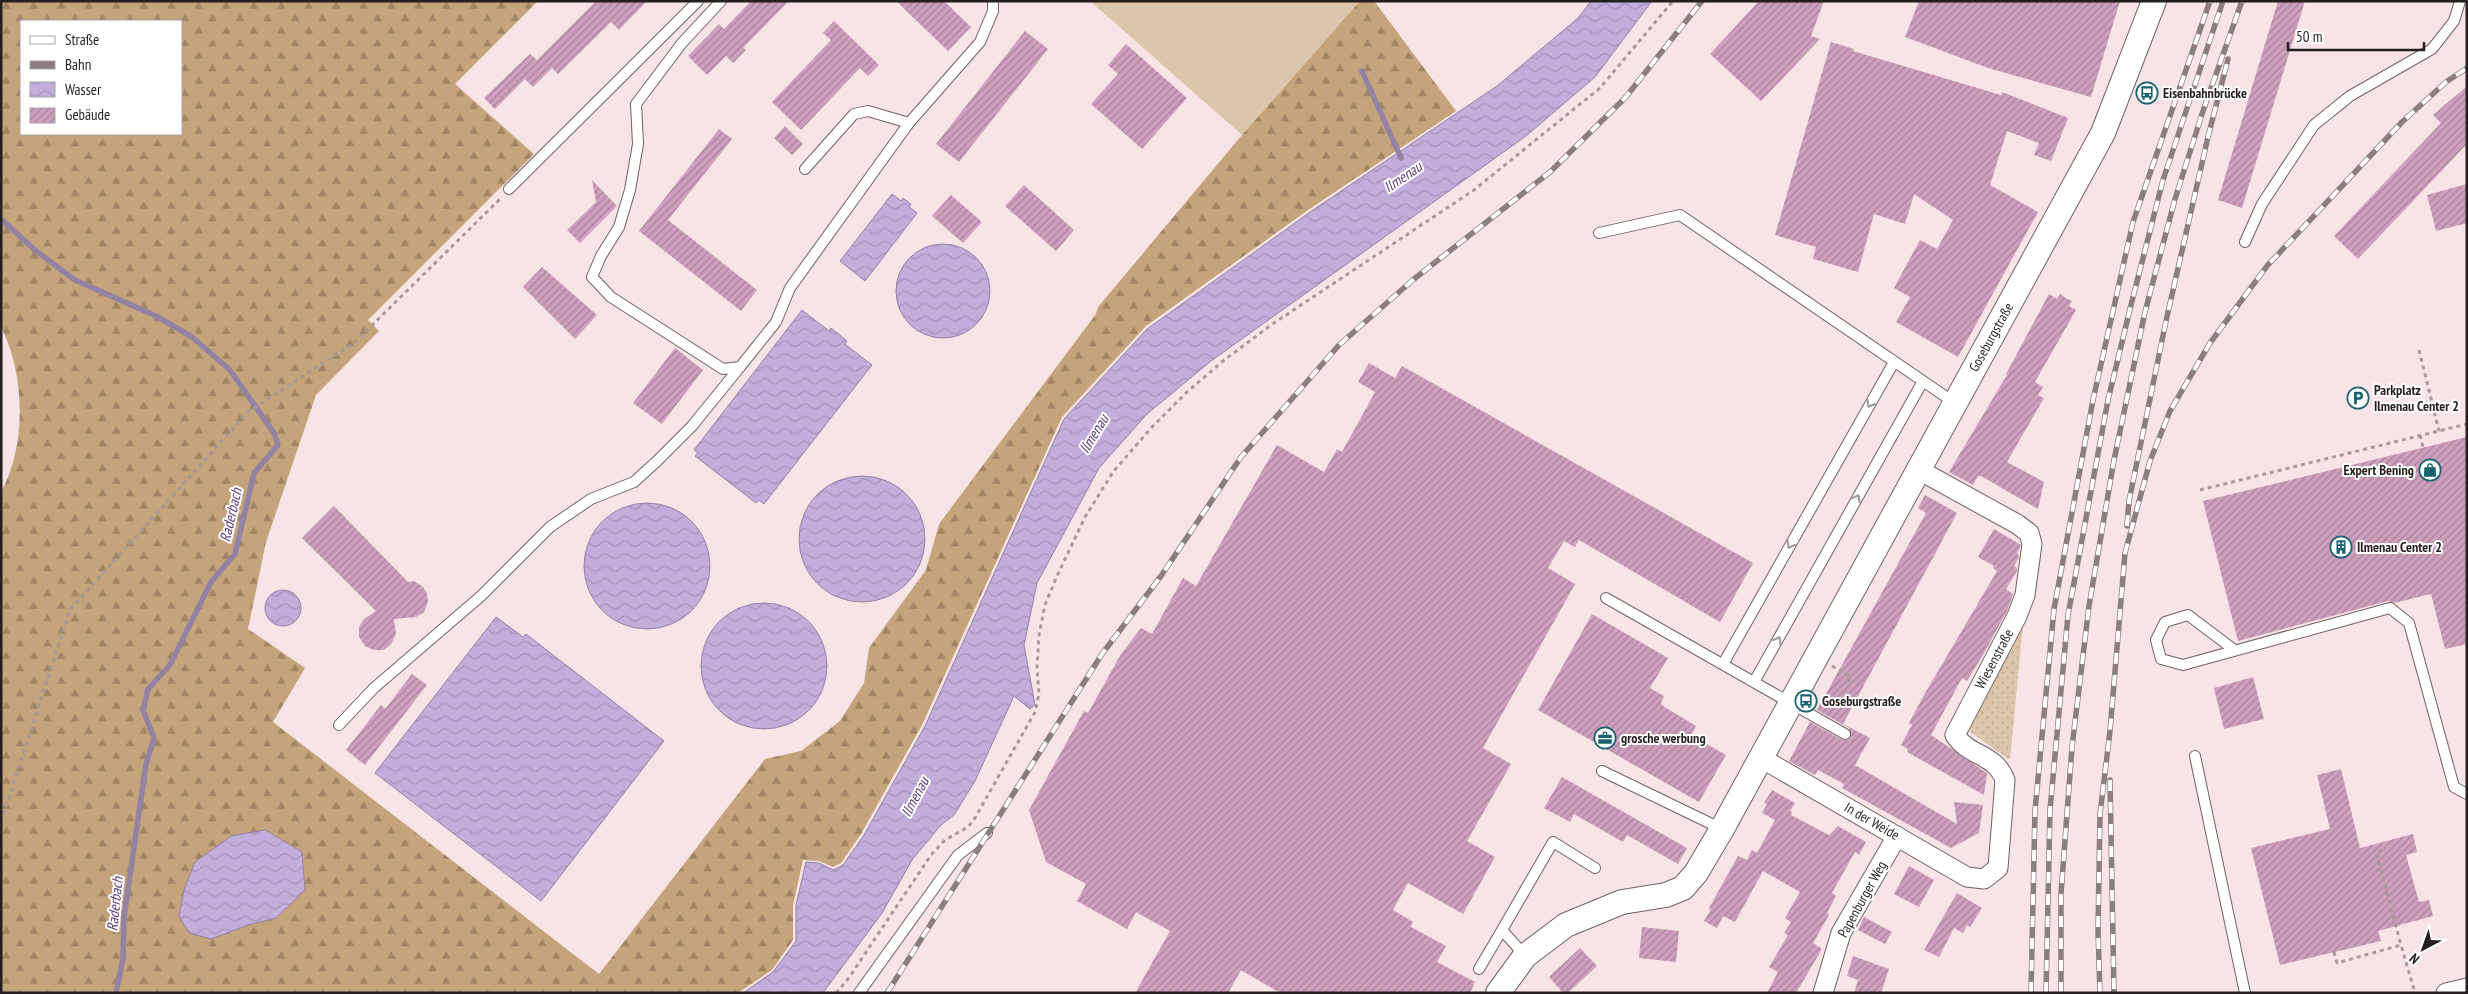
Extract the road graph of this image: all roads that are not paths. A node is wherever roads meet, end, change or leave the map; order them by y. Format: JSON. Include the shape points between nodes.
{"nodes":[{"id":1,"x":698,"y":1,"type":"edge"},
{"id":2,"x":722,"y":1,"type":"edge"},
{"id":3,"x":994,"y":1,"type":"edge"},
{"id":4,"x":2154,"y":1,"type":"edge"},
{"id":5,"x":2460,"y":1,"type":"edge"},
{"id":6,"x":909,"y":124,"type":"junction"},
{"id":7,"x":805,"y":169,"type":"dead end"},
{"id":8,"x":509,"y":189,"type":"road end"},
{"id":9,"x":1599,"y":233,"type":"dead end"},
{"id":10,"x":2245,"y":242,"type":"dead end"},
{"id":11,"x":1894,"y":362,"type":"junction"},
{"id":12,"x":740,"y":367,"type":"junction"},
{"id":13,"x":1923,"y":381,"type":"junction"},
{"id":14,"x":1955,"y":403,"type":"junction"},
{"id":15,"x":1919,"y":470,"type":"junction"},
{"id":16,"x":1606,"y":598,"type":"dead end"},
{"id":17,"x":2233,"y":650,"type":"junction"},
{"id":18,"x":1723,"y":664,"type":"junction"},
{"id":19,"x":1754,"y":682,"type":"junction"},
{"id":20,"x":1791,"y":704,"type":"junction"},
{"id":21,"x":339,"y":725,"type":"dead end"},
{"id":22,"x":1845,"y":734,"type":"dead end"},
{"id":23,"x":2195,"y":756,"type":"dead end"},
{"id":24,"x":1761,"y":758,"type":"junction"},
{"id":25,"x":1602,"y":771,"type":"dead end"},
{"id":26,"x":2467,"y":794,"type":"edge"},
{"id":27,"x":1722,"y":829,"type":"junction"},
{"id":28,"x":987,"y":833,"type":"dead end"},
{"id":29,"x":1897,"y":836,"type":"junction"},
{"id":30,"x":1595,"y":868,"type":"dead end"},
{"id":31,"x":1984,"y":879,"type":"joint"},
{"id":32,"x":1502,"y":930,"type":"junction"},
{"id":33,"x":1525,"y":956,"type":"junction"},
{"id":34,"x":1479,"y":969,"type":"dead end"},
{"id":35,"x":2467,"y":988,"type":"edge"},
{"id":36,"x":859,"y":993,"type":"edge"},
{"id":37,"x":1498,"y":993,"type":"edge"},
{"id":38,"x":1823,"y":993,"type":"edge"},
{"id":39,"x":2246,"y":993,"type":"edge"},
{"id":40,"x":2446,"y":993,"type":"edge"}],
"edges":[{"from":1,"to":8,"type":"lane"},
{"from":2,"to":12,"type":"lane","via":[[682,43],[636,104],[638,144],[630,190],[619,226],[592,278],[611,297],[723,369]]},
{"from":3,"to":6,"type":"lane","via":[[980,42]]},
{"from":4,"to":14,"type":"street","name":"Goseburgstraße","via":[[2103,133]]},
{"from":5,"to":10,"type":"lane","via":[[2454,20],[2432,49],[2350,96],[2314,125],[2262,204]]},
{"from":6,"to":7,"type":"lane","via":[[868,111],[854,114]]},
{"from":6,"to":12,"type":"lane","via":[[790,288],[776,322]]},
{"from":9,"to":11,"type":"lane","via":[[1680,215]]},
{"from":11,"to":13,"type":"lane"},
{"from":11,"to":18,"type":"lane","one_way":true},
{"from":12,"to":21,"type":"lane","via":[[692,426],[634,482],[591,499],[550,527],[481,596],[374,688]]},
{"from":13,"to":14,"type":"lane"},
{"from":19,"to":13,"type":"lane","one_way":true},
{"from":14,"to":15,"type":"street","name":"Goseburgstraße"},
{"from":15,"to":20,"type":"street","name":"Goseburgstraße"},
{"from":15,"to":31,"type":"street","name":"Wiesenstraße","via":[[2017,524],[2029,533],[2032,544],[2025,595],[2017,616],[1955,735],[1961,744],[2000,768],[2004,780],[1998,868]]},
{"from":16,"to":18,"type":"lane"},
{"from":17,"to":17,"type":"lane","via":[[2188,616],[2165,622],[2156,640],[2161,659],[2183,665]]},
{"from":17,"to":26,"type":"lane","via":[[2390,608],[2409,623],[2454,786]]},
{"from":18,"to":19,"type":"lane"},
{"from":19,"to":20,"type":"lane"},
{"from":20,"to":22,"type":"lane"},
{"from":20,"to":24,"type":"street","name":"Goseburgstraße"},
{"from":23,"to":39,"type":"lane"},
{"from":24,"to":27,"type":"street","name":"Goseburgstraße"},
{"from":24,"to":29,"type":"street","name":"In der Weide"},
{"from":25,"to":27,"type":"lane"},
{"from":27,"to":33,"type":"street","name":"Goseburgstraße","via":[[1696,873],[1683,888],[1666,896],[1622,902],[1595,911],[1566,924]]},
{"from":28,"to":36,"type":"lane","via":[[958,855]]},
{"from":29,"to":31,"type":"street","name":"In der Weide","via":[[1967,877]]},
{"from":29,"to":38,"type":"street","name":"Papenburger Weg","via":[[1841,933]]},
{"from":30,"to":32,"type":"lane","via":[[1553,842]]},
{"from":32,"to":33,"type":"lane"},
{"from":32,"to":34,"type":"lane"},
{"from":33,"to":37,"type":"street","name":"Goseburgstraße"},
{"from":35,"to":40,"type":"street"}]}
